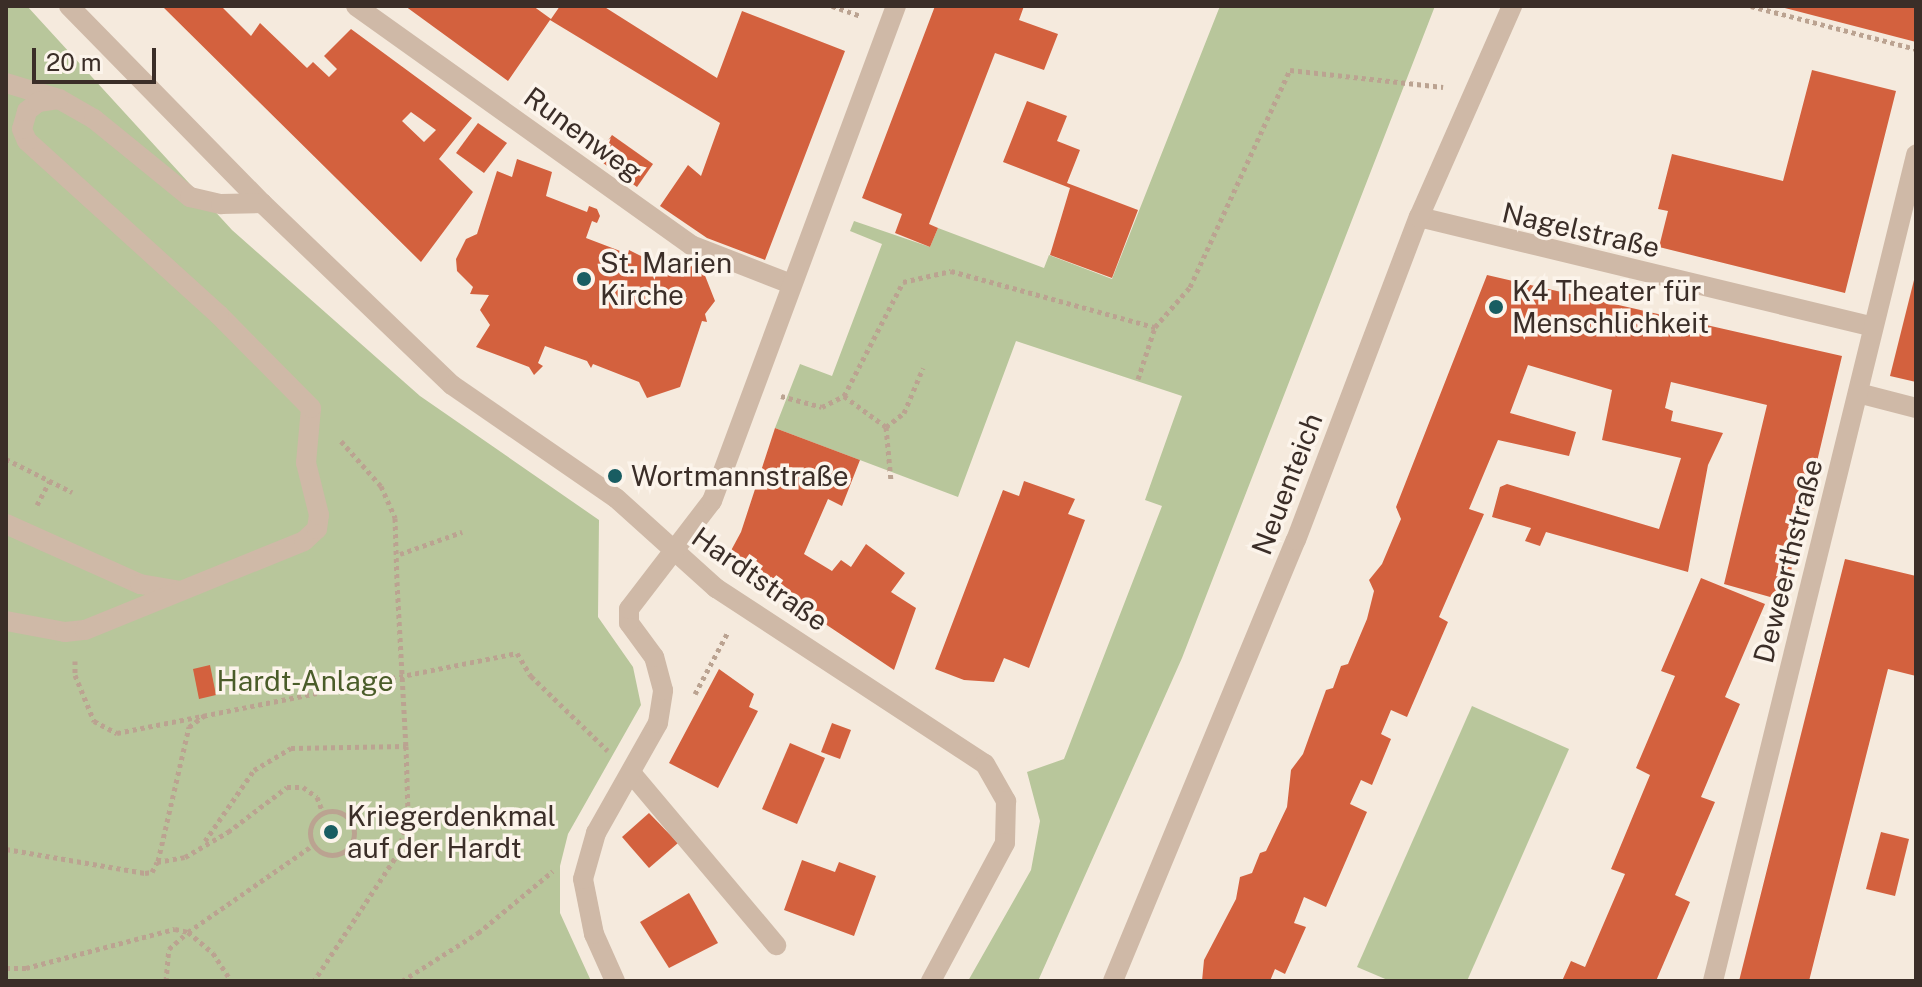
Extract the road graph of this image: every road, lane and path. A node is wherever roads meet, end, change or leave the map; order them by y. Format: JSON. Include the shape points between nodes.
{"nodes":[{"id":1,"x":69,"y":6,"type":"edge"},
{"id":2,"x":356,"y":6,"type":"edge"},
{"id":3,"x":896,"y":6,"type":"edge"},
{"id":4,"x":1512,"y":6,"type":"edge"},
{"id":5,"x":1751,"y":6,"type":"edge"},
{"id":6,"x":1916,"y":49,"type":"edge"},
{"id":7,"x":6,"y":83,"type":"edge"},
{"id":8,"x":1472,"y":93,"type":"junction"},
{"id":9,"x":59,"y":99,"type":"junction"},
{"id":10,"x":1916,"y":155,"type":"edge"},
{"id":11,"x":262,"y":203,"type":"junction"},
{"id":12,"x":1419,"y":217,"type":"junction"},
{"id":13,"x":791,"y":284,"type":"junction"},
{"id":14,"x":1155,"y":327,"type":"junction"},
{"id":15,"x":1872,"y":327,"type":"junction"},
{"id":16,"x":923,"y":368,"type":"dead end"},
{"id":17,"x":1138,"y":379,"type":"dead end"},
{"id":18,"x":753,"y":389,"type":"junction"},
{"id":19,"x":1858,"y":393,"type":"junction"},
{"id":20,"x":844,"y":396,"type":"junction"},
{"id":21,"x":311,"y":408,"type":"junction"},
{"id":22,"x":1916,"y":408,"type":"edge"},
{"id":23,"x":886,"y":427,"type":"junction"},
{"id":24,"x":6,"y":459,"type":"edge"},
{"id":25,"x":891,"y":481,"type":"dead end"},
{"id":26,"x":72,"y":492,"type":"dead end"},
{"id":27,"x":6,"y":524,"type":"edge"},
{"id":28,"x":462,"y":532,"type":"dead end"},
{"id":29,"x":673,"y":553,"type":"junction"},
{"id":30,"x":400,"y":554,"type":"junction"},
{"id":31,"x":179,"y":591,"type":"junction"},
{"id":32,"x":6,"y":621,"type":"edge"},
{"id":33,"x":74,"y":632,"type":"junction"},
{"id":34,"x":209,"y":712,"type":"junction"},
{"id":35,"x":406,"y":746,"type":"junction"},
{"id":36,"x":632,"y":774,"type":"junction"},
{"id":37,"x":323,"y":813,"type":"junction"},
{"id":38,"x":596,"y":833,"type":"junction"},
{"id":39,"x":205,"y":841,"type":"junction"},
{"id":40,"x":313,"y":845,"type":"junction"},
{"id":41,"x":6,"y":849,"type":"edge"},
{"id":42,"x":157,"y":862,"type":"junction"},
{"id":43,"x":188,"y":932,"type":"junction"},
{"id":44,"x":776,"y":945,"type":"dead end"},
{"id":45,"x":6,"y":968,"type":"edge"},
{"id":46,"x":166,"y":981,"type":"edge"},
{"id":47,"x":231,"y":981,"type":"edge"},
{"id":48,"x":314,"y":981,"type":"edge"},
{"id":49,"x":402,"y":981,"type":"edge"},
{"id":50,"x":615,"y":981,"type":"edge"},
{"id":51,"x":931,"y":981,"type":"edge"},
{"id":52,"x":1113,"y":981,"type":"edge"},
{"id":53,"x":1713,"y":981,"type":"edge"}],
"edges":[{"from":1,"to":11,"type":"street","name":"Hardtstraße"},
{"from":2,"to":13,"type":"street","name":"Runenweg","via":[[691,245]]},
{"from":3,"to":13,"type":"street"},
{"from":4,"to":8,"type":"street","name":"Neuenteich"},
{"from":5,"to":6,"type":"path"},
{"from":7,"to":9,"type":"street"},
{"from":8,"to":12,"type":"street","name":"Neuenteich"},
{"from":8,"to":14,"type":"path","via":[[1400,79],[1290,70],[1190,287]]},
{"from":9,"to":11,"type":"street","via":[[94,119],[177,190],[221,204]]},
{"from":9,"to":21,"type":"street","via":[[38,102],[27,111],[22,123],[27,141],[219,315]]},
{"from":10,"to":15,"type":"street","name":"Deweerthstraße"},
{"from":11,"to":29,"type":"street","name":"Hardtstraße","via":[[452,385],[616,498]]},
{"from":12,"to":15,"type":"street","name":"Nagelstraße"},
{"from":12,"to":52,"type":"street","name":"Neuenteich","via":[[1296,540]]},
{"from":13,"to":18,"type":"street"},
{"from":14,"to":17,"type":"path"},
{"from":14,"to":20,"type":"path","via":[[951,271],[903,282]]},
{"from":15,"to":19,"type":"street","name":"Deweerthstraße"},
{"from":16,"to":23,"type":"path","via":[[904,413]]},
{"from":18,"to":20,"type":"path","via":[[822,407]]},
{"from":18,"to":29,"type":"street","via":[[712,501]]},
{"from":19,"to":22,"type":"street"},
{"from":19,"to":53,"type":"street","name":"Deweerthstraße"},
{"from":20,"to":23,"type":"path"},
{"from":21,"to":30,"type":"path","via":[[381,486],[395,518]]},
{"from":21,"to":31,"type":"street","via":[[306,463],[317,502],[317,529],[304,541]]},
{"from":23,"to":25,"type":"path"},
{"from":24,"to":26,"type":"path"},
{"from":27,"to":31,"type":"street","via":[[140,584]]},
{"from":28,"to":30,"type":"path"},
{"from":29,"to":36,"type":"street","via":[[629,609],[629,623],[654,657],[663,690],[658,723]]},
{"from":29,"to":51,"type":"street","name":"Hardtstraße","via":[[716,588],[985,764],[1006,801],[1005,843]]},
{"from":30,"to":35,"type":"path","bridge":true},
{"from":31,"to":33,"type":"street"},
{"from":32,"to":33,"type":"street"},
{"from":33,"to":34,"type":"path","via":[[75,675],[99,728],[117,733]]},
{"from":34,"to":36,"type":"path","via":[[517,653],[531,676]]},
{"from":34,"to":42,"type":"path","via":[[189,727]]},
{"from":35,"to":39,"type":"path","via":[[291,748],[254,770]]},
{"from":35,"to":48,"type":"path","via":[[408,815],[399,852]]},
{"from":36,"to":38,"type":"street"},
{"from":36,"to":44,"type":"street"},
{"from":37,"to":39,"type":"path","via":[[317,797],[303,787],[287,787],[228,832]]},
{"from":37,"to":40,"type":"path","via":[[311,826]]},
{"from":37,"to":40,"type":"path","via":[[346,816],[353,827],[352,841],[337,855]]},
{"from":38,"to":49,"type":"path","via":[[478,933]]},
{"from":38,"to":50,"type":"street","via":[[583,894]]},
{"from":39,"to":42,"type":"path","via":[[185,857]]},
{"from":40,"to":43,"type":"path"},
{"from":41,"to":42,"type":"path","via":[[145,873]]},
{"from":43,"to":45,"type":"path","via":[[159,929],[54,961]]},
{"from":43,"to":46,"type":"path","via":[[169,949]]},
{"from":43,"to":47,"type":"path","via":[[213,953]]}]}
